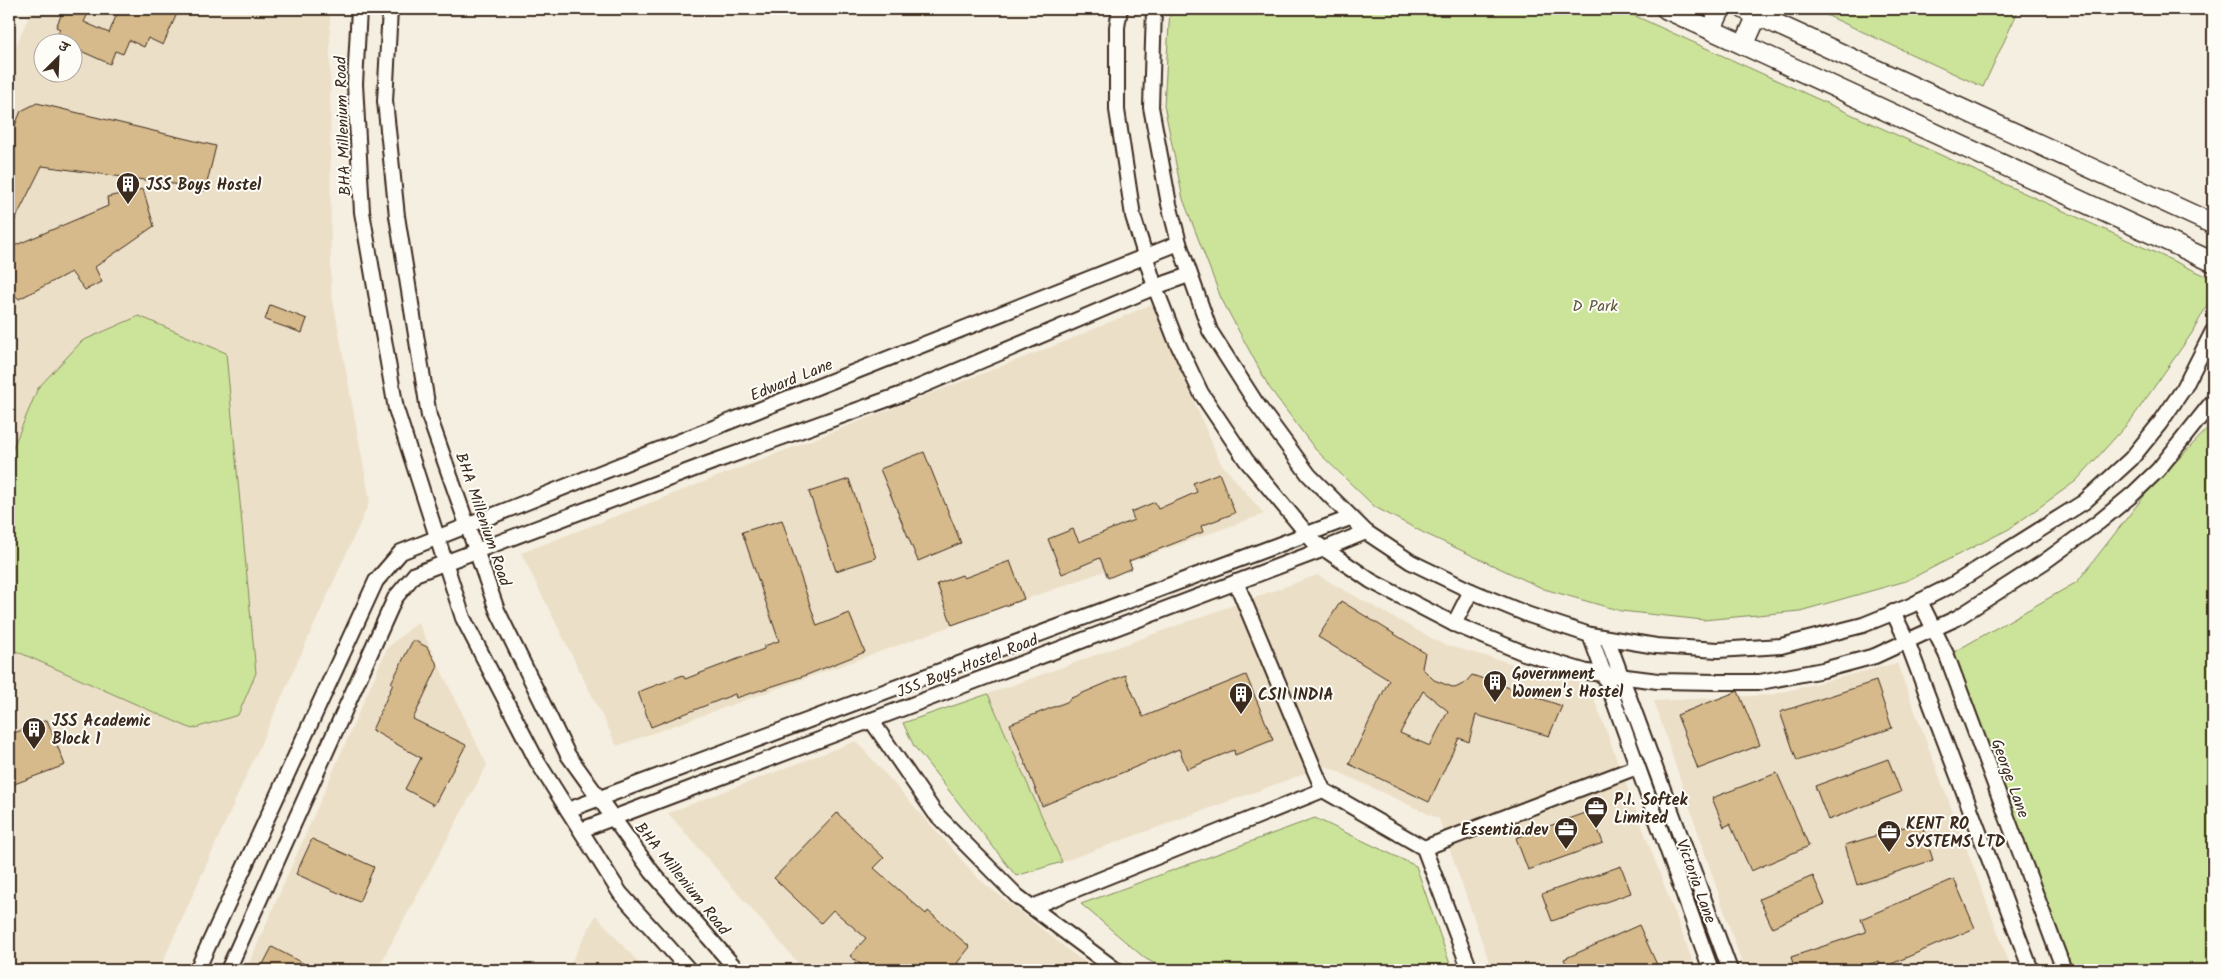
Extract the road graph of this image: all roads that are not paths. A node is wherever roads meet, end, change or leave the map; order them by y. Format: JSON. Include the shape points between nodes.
{"nodes":[{"id":1,"x":359,"y":9,"type":"edge"},
{"id":2,"x":390,"y":9,"type":"edge"},
{"id":3,"x":1120,"y":9,"type":"edge"},
{"id":4,"x":1154,"y":9,"type":"edge"},
{"id":5,"x":1666,"y":9,"type":"edge"},
{"id":6,"x":1721,"y":9,"type":"edge"},
{"id":7,"x":1754,"y":11,"type":"edge"},
{"id":8,"x":1711,"y":30,"type":"junction"},
{"id":9,"x":1744,"y":44,"type":"junction"},
{"id":10,"x":2213,"y":224,"type":"edge"},
{"id":11,"x":1179,"y":244,"type":"junction"},
{"id":12,"x":1145,"y":256,"type":"junction"},
{"id":13,"x":2213,"y":262,"type":"edge"},
{"id":14,"x":1189,"y":275,"type":"junction"},
{"id":15,"x":1156,"y":287,"type":"junction"},
{"id":16,"x":2213,"y":331,"type":"edge"},
{"id":17,"x":2213,"y":401,"type":"edge"},
{"id":18,"x":1350,"y":518,"type":"junction"},
{"id":19,"x":468,"y":527,"type":"junction"},
{"id":20,"x":1366,"y":532,"type":"junction"},
{"id":21,"x":1305,"y":533,"type":"junction"},
{"id":22,"x":438,"y":538,"type":"junction"},
{"id":23,"x":1324,"y":549,"type":"junction"},
{"id":24,"x":477,"y":551,"type":"junction"},
{"id":25,"x":444,"y":562,"type":"junction"},
{"id":26,"x":1236,"y":582,"type":"junction"},
{"id":27,"x":1471,"y":591,"type":"junction"},
{"id":28,"x":1920,"y":601,"type":"junction"},
{"id":29,"x":1893,"y":612,"type":"junction"},
{"id":30,"x":1454,"y":624,"type":"junction"},
{"id":31,"x":1933,"y":629,"type":"junction"},
{"id":32,"x":1590,"y":635,"type":"junction"},
{"id":33,"x":1608,"y":638,"type":"junction"},
{"id":34,"x":1908,"y":641,"type":"junction"},
{"id":35,"x":1604,"y":674,"type":"junction"},
{"id":36,"x":925,"y":676,"type":"junction"},
{"id":37,"x":1622,"y":676,"type":"junction"},
{"id":38,"x":934,"y":697,"type":"junction"},
{"id":39,"x":872,"y":720,"type":"junction"},
{"id":40,"x":1637,"y":767,"type":"junction"},
{"id":41,"x":1322,"y":790,"type":"junction"},
{"id":42,"x":599,"y":798,"type":"junction"},
{"id":43,"x":568,"y":810,"type":"junction"},
{"id":44,"x":613,"y":818,"type":"junction"},
{"id":45,"x":581,"y":830,"type":"junction"},
{"id":46,"x":1424,"y":848,"type":"junction"},
{"id":47,"x":1032,"y":907,"type":"junction"},
{"id":48,"x":197,"y":970,"type":"edge"},
{"id":49,"x":228,"y":970,"type":"edge"},
{"id":50,"x":690,"y":970,"type":"edge"},
{"id":51,"x":737,"y":970,"type":"edge"},
{"id":52,"x":1116,"y":970,"type":"edge"},
{"id":53,"x":1470,"y":970,"type":"edge"},
{"id":54,"x":1711,"y":970,"type":"edge"},
{"id":55,"x":1730,"y":970,"type":"edge"},
{"id":56,"x":2030,"y":970,"type":"edge"},
{"id":57,"x":2064,"y":970,"type":"edge"}],
"edges":[{"from":1,"to":22,"type":"street","name":"BHA Millenium Road","via":[[355,84],[362,212],[396,409]]},
{"from":2,"to":19,"type":"street","name":"BHA Millenium Road","via":[[386,101],[397,216],[429,416]]},
{"from":3,"to":12,"type":"street","via":[[1117,110],[1133,216]]},
{"from":4,"to":11,"type":"street","via":[[1151,108]]},
{"from":5,"to":8,"type":"street"},
{"from":6,"to":8,"type":"street"},
{"from":7,"to":9,"type":"street"},
{"from":7,"to":10,"type":"street"},
{"from":8,"to":9,"type":"street"},
{"from":9,"to":13,"type":"street"},
{"from":11,"to":12,"type":"street","name":"Edward Lane"},
{"from":11,"to":14,"type":"street"},
{"from":12,"to":15,"type":"street"},
{"from":12,"to":19,"type":"street","name":"Edward Lane"},
{"from":14,"to":15,"type":"street"},
{"from":14,"to":18,"type":"street","via":[[1210,331],[1256,403],[1309,475]]},
{"from":15,"to":21,"type":"street","via":[[1175,338],[1202,393],[1246,460]]},
{"from":15,"to":24,"type":"street","via":[[905,393]]},
{"from":16,"to":28,"type":"street","via":[[2184,388],[2125,465],[2084,502],[1952,585]]},
{"from":17,"to":31,"type":"street","via":[[2158,470],[2133,494],[2044,562],[1957,618]]},
{"from":18,"to":20,"type":"street"},
{"from":18,"to":21,"type":"street","name":"JSS Boys Hostel Road"},
{"from":19,"to":22,"type":"street","name":"Edward Lane"},
{"from":19,"to":24,"type":"street","name":"BHA Millenium Road"},
{"from":20,"to":23,"type":"street","name":"JSS Boys Hostel Road"},
{"from":20,"to":27,"type":"street","via":[[1411,562]]},
{"from":21,"to":23,"type":"street"},
{"from":21,"to":36,"type":"street","name":"JSS Boys Hostel Road"},
{"from":22,"to":25,"type":"street","name":"BHA Millenium Road"},
{"from":22,"to":48,"type":"street","name":"Edward Lane","via":[[401,552],[376,581]]},
{"from":23,"to":26,"type":"street","name":"JSS Boys Hostel Road"},
{"from":23,"to":30,"type":"street","via":[[1371,581]]},
{"from":24,"to":25,"type":"street"},
{"from":24,"to":42,"type":"street","name":"BHA Millenium Road","via":[[498,610],[568,755]]},
{"from":25,"to":43,"type":"street","name":"BHA Millenium Road","via":[[463,618],[537,762]]},
{"from":25,"to":49,"type":"street","via":[[415,574],[395,598]]},
{"from":26,"to":38,"type":"street","name":"JSS Boys Hostel Road"},
{"from":26,"to":41,"type":"street"},
{"from":27,"to":30,"type":"street"},
{"from":27,"to":32,"type":"street"},
{"from":28,"to":29,"type":"street"},
{"from":28,"to":31,"type":"street","name":"George Lane"},
{"from":29,"to":33,"type":"street","via":[[1863,624],[1781,646],[1718,650],[1656,646]]},
{"from":29,"to":34,"type":"street"},
{"from":30,"to":35,"type":"street","via":[[1524,653]]},
{"from":31,"to":34,"type":"street"},
{"from":31,"to":57,"type":"street","name":"George Lane"},
{"from":32,"to":33,"type":"street"},
{"from":32,"to":35,"type":"street","name":"Victoria Lane"},
{"from":33,"to":37,"type":"street","name":"Victoria Lane"},
{"from":34,"to":37,"type":"street","via":[[1875,656],[1760,682],[1658,681]]},
{"from":34,"to":56,"type":"street"},
{"from":35,"to":37,"type":"street"},
{"from":35,"to":40,"type":"street","name":"Victoria Lane"},
{"from":36,"to":38,"type":"street"},
{"from":36,"to":42,"type":"street","name":"JSS Boys Hostel Road"},
{"from":37,"to":55,"type":"street","name":"Victoria Lane"},
{"from":38,"to":39,"type":"street","name":"JSS Boys Hostel Road"},
{"from":39,"to":44,"type":"street","name":"JSS Boys Hostel Road"},
{"from":39,"to":47,"type":"street","via":[[935,813],[1017,896]]},
{"from":40,"to":46,"type":"street"},
{"from":40,"to":54,"type":"street","name":"Victoria Lane"},
{"from":41,"to":46,"type":"street"},
{"from":41,"to":47,"type":"street"},
{"from":42,"to":43,"type":"street","name":"JSS Boys Hostel Road"},
{"from":42,"to":44,"type":"street","name":"BHA Millenium Road"},
{"from":43,"to":45,"type":"street","name":"BHA Millenium Road"},
{"from":44,"to":45,"type":"street","name":"JSS Boys Hostel Road"},
{"from":44,"to":51,"type":"street","name":"BHA Millenium Road","via":[[652,872]]},
{"from":45,"to":50,"type":"street","name":"BHA Millenium Road","via":[[620,893]]},
{"from":46,"to":53,"type":"street"},
{"from":47,"to":52,"type":"street"}]}
